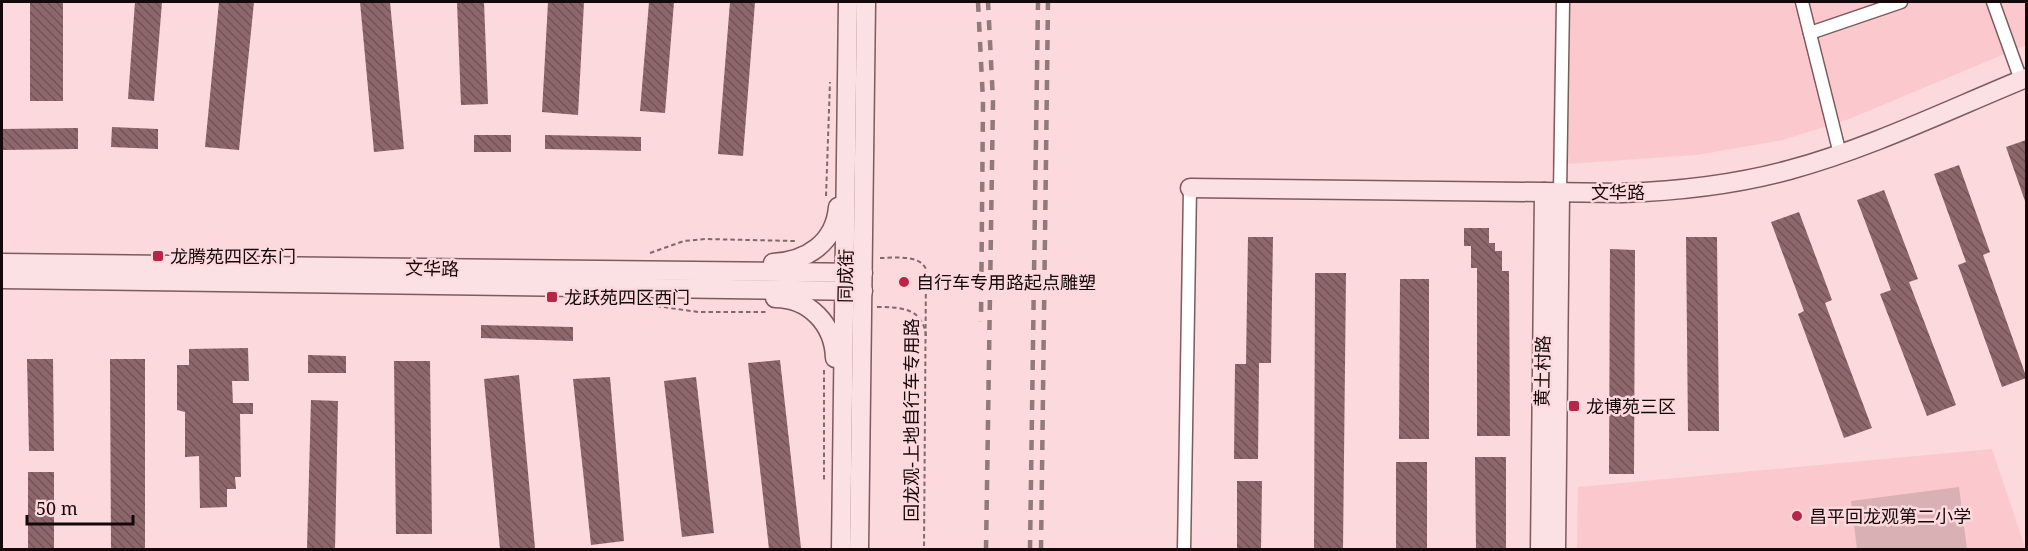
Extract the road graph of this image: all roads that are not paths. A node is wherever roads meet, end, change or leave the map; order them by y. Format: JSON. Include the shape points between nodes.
{"nodes":[{"id":1,"x":848,"y":2,"type":"edge"},
{"id":2,"x":866,"y":2,"type":"edge"},
{"id":3,"x":1563,"y":2,"type":"edge"},
{"id":4,"x":1802,"y":2,"type":"edge"},
{"id":5,"x":1901,"y":2,"type":"edge"},
{"id":6,"x":1993,"y":2,"type":"edge"},
{"id":7,"x":1810,"y":33,"type":"junction"},
{"id":8,"x":847,"y":64,"type":"junction"},
{"id":9,"x":2024,"y":79,"type":"edge"},
{"id":10,"x":1839,"y":154,"type":"junction"},
{"id":11,"x":1190,"y":188,"type":"joint"},
{"id":12,"x":1552,"y":192,"type":"junction"},
{"id":13,"x":2,"y":263,"type":"edge"},
{"id":14,"x":691,"y":271,"type":"junction"},
{"id":15,"x":2,"y":279,"type":"edge"},
{"id":16,"x":854,"y":282,"type":"junction"},
{"id":17,"x":625,"y":288,"type":"junction"},
{"id":18,"x":834,"y":491,"type":"junction"},
{"id":19,"x":841,"y":549,"type":"edge"},
{"id":20,"x":859,"y":549,"type":"edge"},
{"id":21,"x":1184,"y":549,"type":"edge"},
{"id":22,"x":1540,"y":549,"type":"edge"},
{"id":23,"x":1556,"y":549,"type":"edge"}],
"edges":[{"from":1,"to":8,"type":"street","name":"同成街"},
{"from":2,"to":16,"type":"street","name":"同成街"},
{"from":3,"to":12,"type":"street"},
{"from":4,"to":7,"type":"street"},
{"from":5,"to":7,"type":"street"},
{"from":6,"to":9,"type":"street"},
{"from":7,"to":10,"type":"street"},
{"from":8,"to":14,"type":"street","via":[[838,211],[828,237],[811,253],[791,261]]},
{"from":8,"to":16,"type":"street","name":"同成街"},
{"from":9,"to":10,"type":"street","name":"文华路"},
{"from":10,"to":12,"type":"street","name":"文华路","via":[[1766,176],[1702,188]]},
{"from":11,"to":12,"type":"street","name":"文华路"},
{"from":11,"to":21,"type":"street"},
{"from":12,"to":22,"type":"street","name":"黄土村路"},
{"from":12,"to":23,"type":"street","name":"黄土村路"},
{"from":13,"to":14,"type":"street","name":"文华路"},
{"from":14,"to":16,"type":"street","name":"文华路"},
{"from":15,"to":17,"type":"street","name":"文华路"},
{"from":16,"to":17,"type":"street","name":"文华路"},
{"from":16,"to":18,"type":"street","name":"同成街"},
{"from":16,"to":20,"type":"street","name":"同成街"},
{"from":17,"to":18,"type":"street","via":[[689,297],[788,299],[823,320],[835,348]]},
{"from":18,"to":19,"type":"street","name":"同成街"}]}
